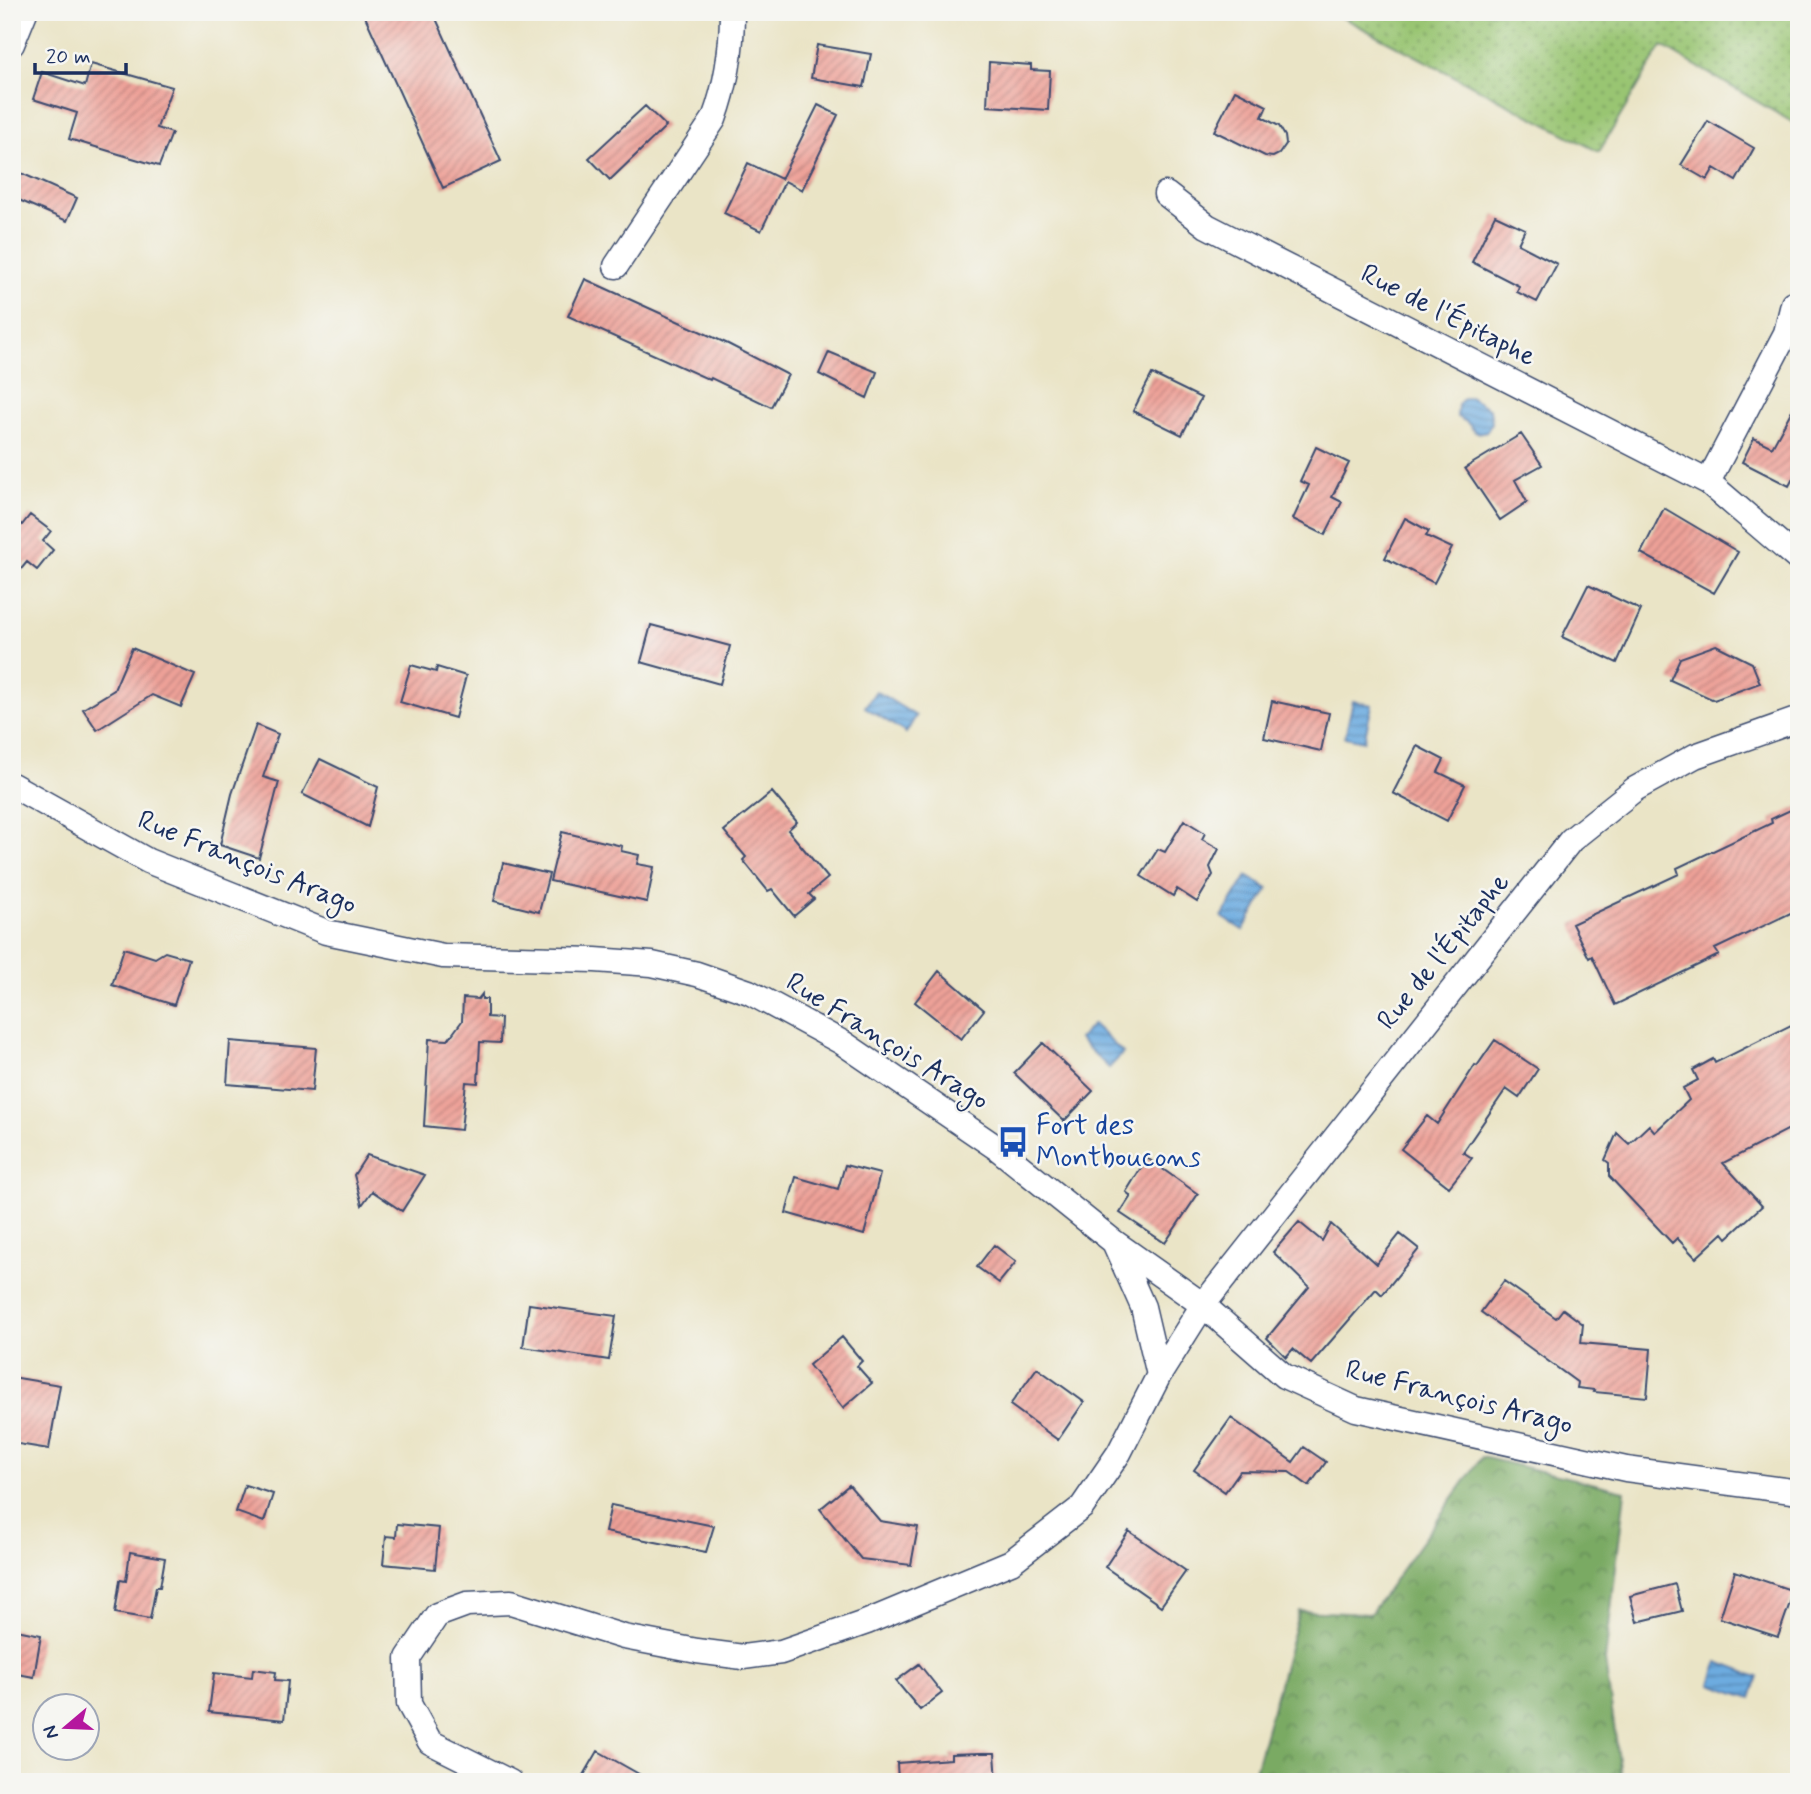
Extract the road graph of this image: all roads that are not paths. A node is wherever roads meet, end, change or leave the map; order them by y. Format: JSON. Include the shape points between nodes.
{"nodes":[{"id":1,"x":25,"y":12,"type":"edge"},
{"id":2,"x":732,"y":12,"type":"edge"},
{"id":3,"x":12,"y":44,"type":"edge"},
{"id":4,"x":1166,"y":194,"type":"dead end"},
{"id":5,"x":616,"y":266,"type":"dead end"},
{"id":6,"x":1793,"y":304,"type":"dead end"},
{"id":7,"x":1708,"y":482,"type":"junction"},
{"id":8,"x":1799,"y":560,"type":"edge"},
{"id":9,"x":1799,"y":719,"type":"edge"},
{"id":10,"x":12,"y":785,"type":"edge"},
{"id":11,"x":1114,"y":1242,"type":"junction"},
{"id":12,"x":1203,"y":1305,"type":"junction"},
{"id":13,"x":1159,"y":1375,"type":"junction"},
{"id":14,"x":1799,"y":1492,"type":"edge"},
{"id":15,"x":510,"y":1782,"type":"edge"}],
"edges":[{"from":1,"to":3,"type":"street"},
{"from":2,"to":5,"type":"street","via":[[732,45],[714,119]]},
{"from":4,"to":7,"type":"street","name":"Rue de l'Épitaphe","via":[[1207,226]]},
{"from":6,"to":7,"type":"street","via":[[1786,333]]},
{"from":7,"to":8,"type":"street","name":"Rue de l'Épitaphe"},
{"from":9,"to":12,"type":"street","name":"Rue de l'Épitaphe","via":[[1695,756],[1635,789],[1571,840]]},
{"from":10,"to":11,"type":"street","name":"Rue François Arago","via":[[148,861],[326,932],[443,956],[652,964],[749,992],[843,1044],[997,1148]]},
{"from":11,"to":12,"type":"street","name":"Rue François Arago"},
{"from":11,"to":13,"type":"street","via":[[1143,1307]]},
{"from":12,"to":13,"type":"street","name":"Rue de l'Épitaphe"},
{"from":12,"to":14,"type":"street","name":"Rue François Arago","via":[[1284,1376],[1356,1409],[1626,1469]]},
{"from":13,"to":15,"type":"street","name":"Rue de l'Épitaphe","via":[[1119,1453],[1082,1507],[1044,1539],[1011,1562],[780,1653],[743,1657],[697,1651],[624,1637],[511,1602],[467,1604],[437,1615],[408,1658],[409,1704],[430,1742]]}]}
